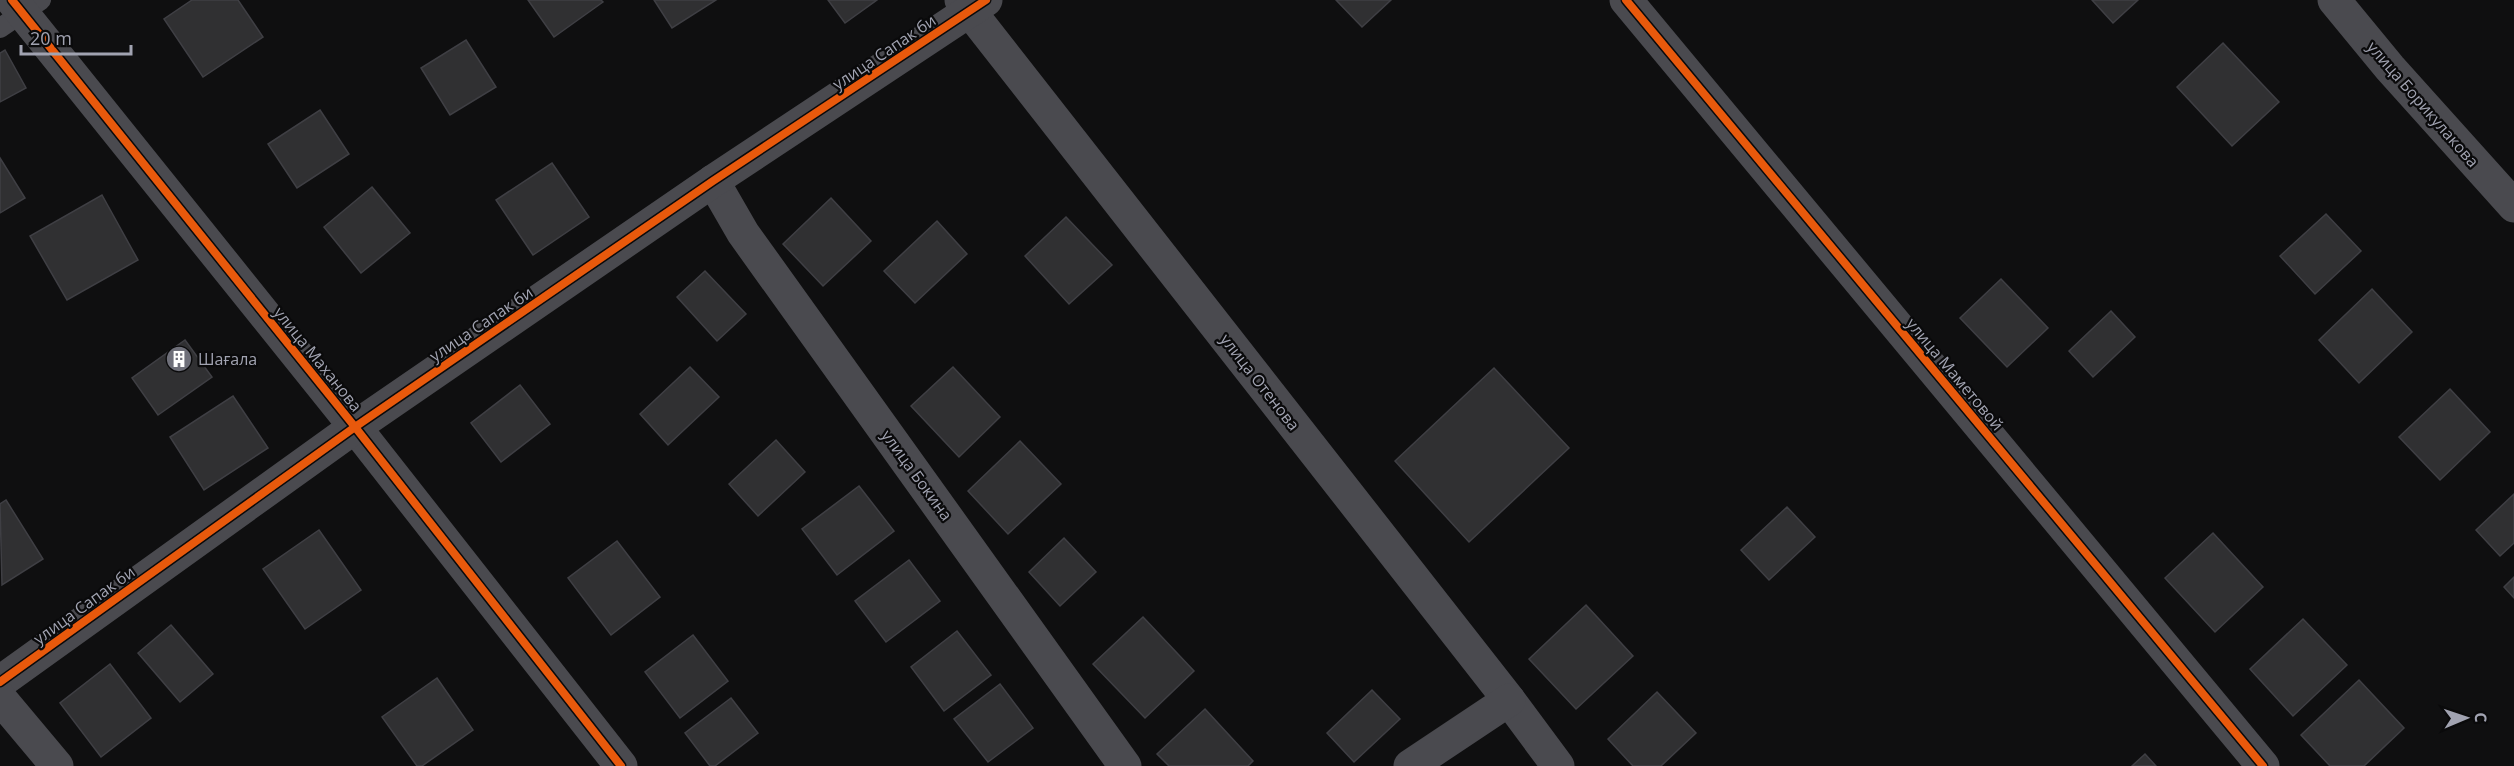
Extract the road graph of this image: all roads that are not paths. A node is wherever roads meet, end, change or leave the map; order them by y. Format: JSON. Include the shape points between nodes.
{"nodes":[{"id":1,"x":1626,"y":0,"type":"edge"},
{"id":2,"x":2334,"y":0,"type":"edge"},
{"id":3,"x":972,"y":4,"type":"edge"},
{"id":4,"x":19,"y":10,"type":"edge"},
{"id":5,"x":713,"y":181,"type":"junction"},
{"id":6,"x":2514,"y":206,"type":"edge"},
{"id":7,"x":354,"y":427,"type":"junction"},
{"id":8,"x":0,"y":682,"type":"edge"},
{"id":9,"x":0,"y":698,"type":"edge"},
{"id":10,"x":1509,"y":700,"type":"junction"},
{"id":11,"x":57,"y":766,"type":"edge"},
{"id":12,"x":621,"y":766,"type":"edge"},
{"id":13,"x":1125,"y":766,"type":"edge"},
{"id":14,"x":1410,"y":766,"type":"edge"},
{"id":15,"x":1558,"y":766,"type":"edge"},
{"id":16,"x":2264,"y":766,"type":"edge"}],
"edges":[{"from":1,"to":16,"type":"street","name":"улица Маметовой"},
{"from":2,"to":6,"type":"street","name":"улица Борикулакова"},
{"from":3,"to":5,"type":"street","name":"улица Сапак би"},
{"from":3,"to":10,"type":"street","name":"улица Отенова"},
{"from":4,"to":7,"type":"street","name":"улица Маханова"},
{"from":5,"to":7,"type":"street","name":"улица Сапак би"},
{"from":5,"to":13,"type":"street","name":"улица Бокина","via":[[743,233]]},
{"from":7,"to":8,"type":"street","name":"улица Сапак би"},
{"from":7,"to":12,"type":"street","name":"улица Маханова"},
{"from":9,"to":11,"type":"street"},
{"from":10,"to":14,"type":"street"},
{"from":10,"to":15,"type":"street","name":"улица Отенова"}]}
